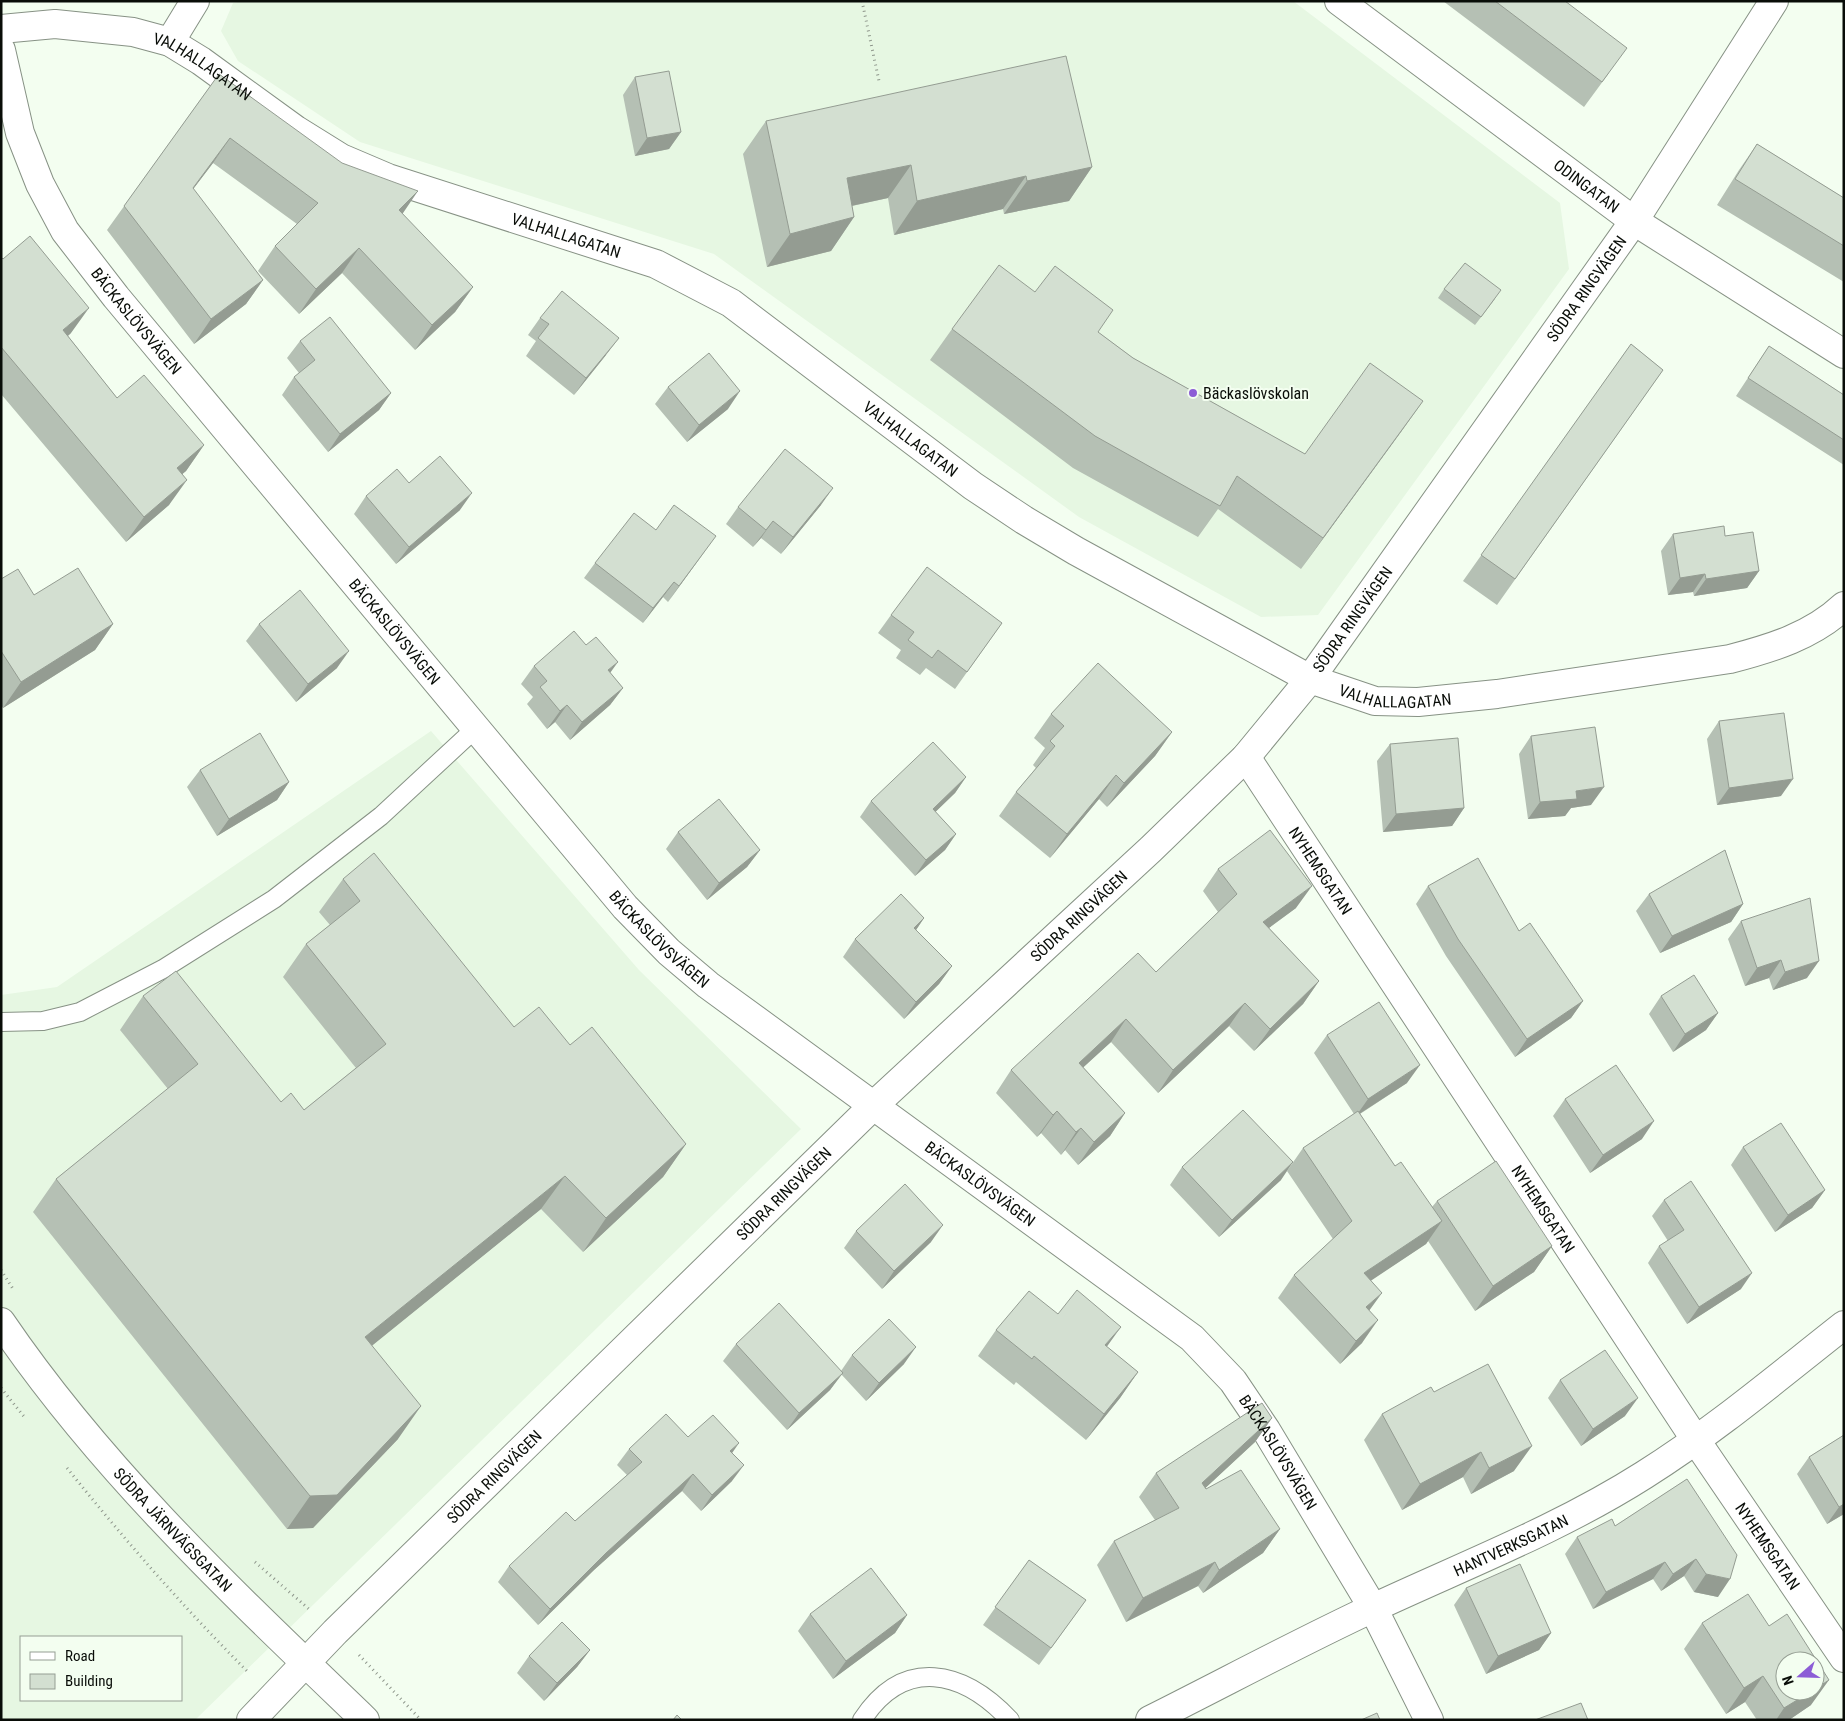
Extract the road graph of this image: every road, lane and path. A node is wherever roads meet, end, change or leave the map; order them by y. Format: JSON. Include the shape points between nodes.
{"nodes":[{"id":1,"x":195,"y":1,"type":"edge"},
{"id":2,"x":862,"y":1,"type":"edge"},
{"id":3,"x":1339,"y":1,"type":"edge"},
{"id":4,"x":1774,"y":1,"type":"edge"},
{"id":5,"x":1,"y":29,"type":"edge"},
{"id":6,"x":170,"y":42,"type":"junction"},
{"id":7,"x":1,"y":50,"type":"edge"},
{"id":8,"x":879,"y":81,"type":"dead end"},
{"id":9,"x":1634,"y":221,"type":"junction"},
{"id":10,"x":1844,"y":354,"type":"edge"},
{"id":11,"x":1838,"y":620,"type":"edge"},
{"id":12,"x":1310,"y":679,"type":"junction"},
{"id":13,"x":476,"y":728,"type":"junction"},
{"id":14,"x":1246,"y":757,"type":"junction"},
{"id":15,"x":1,"y":1022,"type":"edge"},
{"id":16,"x":872,"y":1106,"type":"junction"},
{"id":17,"x":1,"y":1270,"type":"edge"},
{"id":18,"x":16,"y":1293,"type":"dead end"},
{"id":19,"x":1,"y":1322,"type":"edge"},
{"id":20,"x":1844,"y":1325,"type":"edge"},
{"id":21,"x":1,"y":1388,"type":"edge"},
{"id":22,"x":32,"y":1425,"type":"dead end"},
{"id":23,"x":1695,"y":1439,"type":"junction"},
{"id":24,"x":62,"y":1462,"type":"dead end"},
{"id":25,"x":249,"y":1557,"type":"dead end"},
{"id":26,"x":1373,"y":1608,"type":"junction"},
{"id":27,"x":335,"y":1632,"type":"junction"},
{"id":28,"x":1844,"y":1658,"type":"edge"},
{"id":29,"x":306,"y":1663,"type":"junction"},
{"id":30,"x":273,"y":1698,"type":"junction"},
{"id":31,"x":250,"y":1720,"type":"edge"},
{"id":32,"x":365,"y":1720,"type":"edge"},
{"id":33,"x":421,"y":1720,"type":"edge"},
{"id":34,"x":862,"y":1720,"type":"edge"},
{"id":35,"x":1010,"y":1720,"type":"edge"},
{"id":36,"x":1150,"y":1720,"type":"edge"},
{"id":37,"x":1430,"y":1720,"type":"edge"}],
"edges":[{"from":1,"to":6,"type":"street"},
{"from":2,"to":8,"type":"path"},
{"from":3,"to":9,"type":"street","name":"ODINGATAN"},
{"from":4,"to":9,"type":"street","name":"SÖDRA RINGVÄGEN"},
{"from":5,"to":6,"type":"street","name":"VALHALLAGATAN","via":[[55,24],[133,32]]},
{"from":6,"to":12,"type":"street","name":"VALHALLAGATAN","via":[[201,60],[296,130],[341,158],[388,178],[656,264],[694,282],[731,303],[973,486],[1024,520],[1076,552]]},
{"from":7,"to":13,"type":"street","name":"BÄCKASLÖVSVÄGEN","via":[[20,133],[40,184],[65,230],[116,297]]},
{"from":9,"to":10,"type":"street","name":"ODINGATAN"},
{"from":9,"to":12,"type":"street","name":"SÖDRA RINGVÄGEN"},
{"from":11,"to":12,"type":"street","name":"VALHALLAGATAN","via":[[1762,651],[1730,659],[1497,694],[1418,702],[1375,701]]},
{"from":12,"to":14,"type":"street","name":"SÖDRA RINGVÄGEN"},
{"from":13,"to":15,"type":"lane","via":[[381,816],[282,893],[163,969],[80,1012],[43,1021]]},
{"from":13,"to":16,"type":"street","name":"BÄCKASLÖVSVÄGEN","via":[[625,907],[669,952],[708,985]]},
{"from":14,"to":16,"type":"street","name":"SÖDRA RINGVÄGEN"},
{"from":14,"to":23,"type":"street","name":"NYHEMSGATAN"},
{"from":16,"to":26,"type":"street","name":"BÄCKASLÖVSVÄGEN","via":[[1192,1338],[1233,1381],[1266,1430]]},
{"from":16,"to":27,"type":"street","name":"SÖDRA RINGVÄGEN"},
{"from":17,"to":18,"type":"path"},
{"from":19,"to":29,"type":"street","name":"SÖDRA JÄRNVÄGSGATAN","via":[[38,1377],[109,1462],[234,1595]]},
{"from":20,"to":23,"type":"street","name":"HANTVERKSGATAN"},
{"from":21,"to":22,"type":"path"},
{"from":23,"to":26,"type":"street","name":"HANTVERKSGATAN","via":[[1645,1475],[1578,1514]]},
{"from":23,"to":28,"type":"street","name":"NYHEMSGATAN"},
{"from":24,"to":30,"type":"path","via":[[202,1626]]},
{"from":25,"to":27,"type":"path"},
{"from":26,"to":36,"type":"street","name":"HANTVERKSGATAN"},
{"from":26,"to":37,"type":"street","name":"BÄCKASLÖVSVÄGEN"},
{"from":27,"to":29,"type":"street","name":"SÖDRA RINGVÄGEN"},
{"from":27,"to":33,"type":"path"},
{"from":29,"to":30,"type":"street","name":"SÖDRA RINGVÄGEN"},
{"from":29,"to":32,"type":"street","name":"SÖDRA JÄRNVÄGSGATAN"},
{"from":30,"to":31,"type":"street","name":"SÖDRA RINGVÄGEN"},
{"from":34,"to":35,"type":"lane","via":[[870,1707],[907,1680],[941,1676],[967,1685],[996,1705]]}]}
